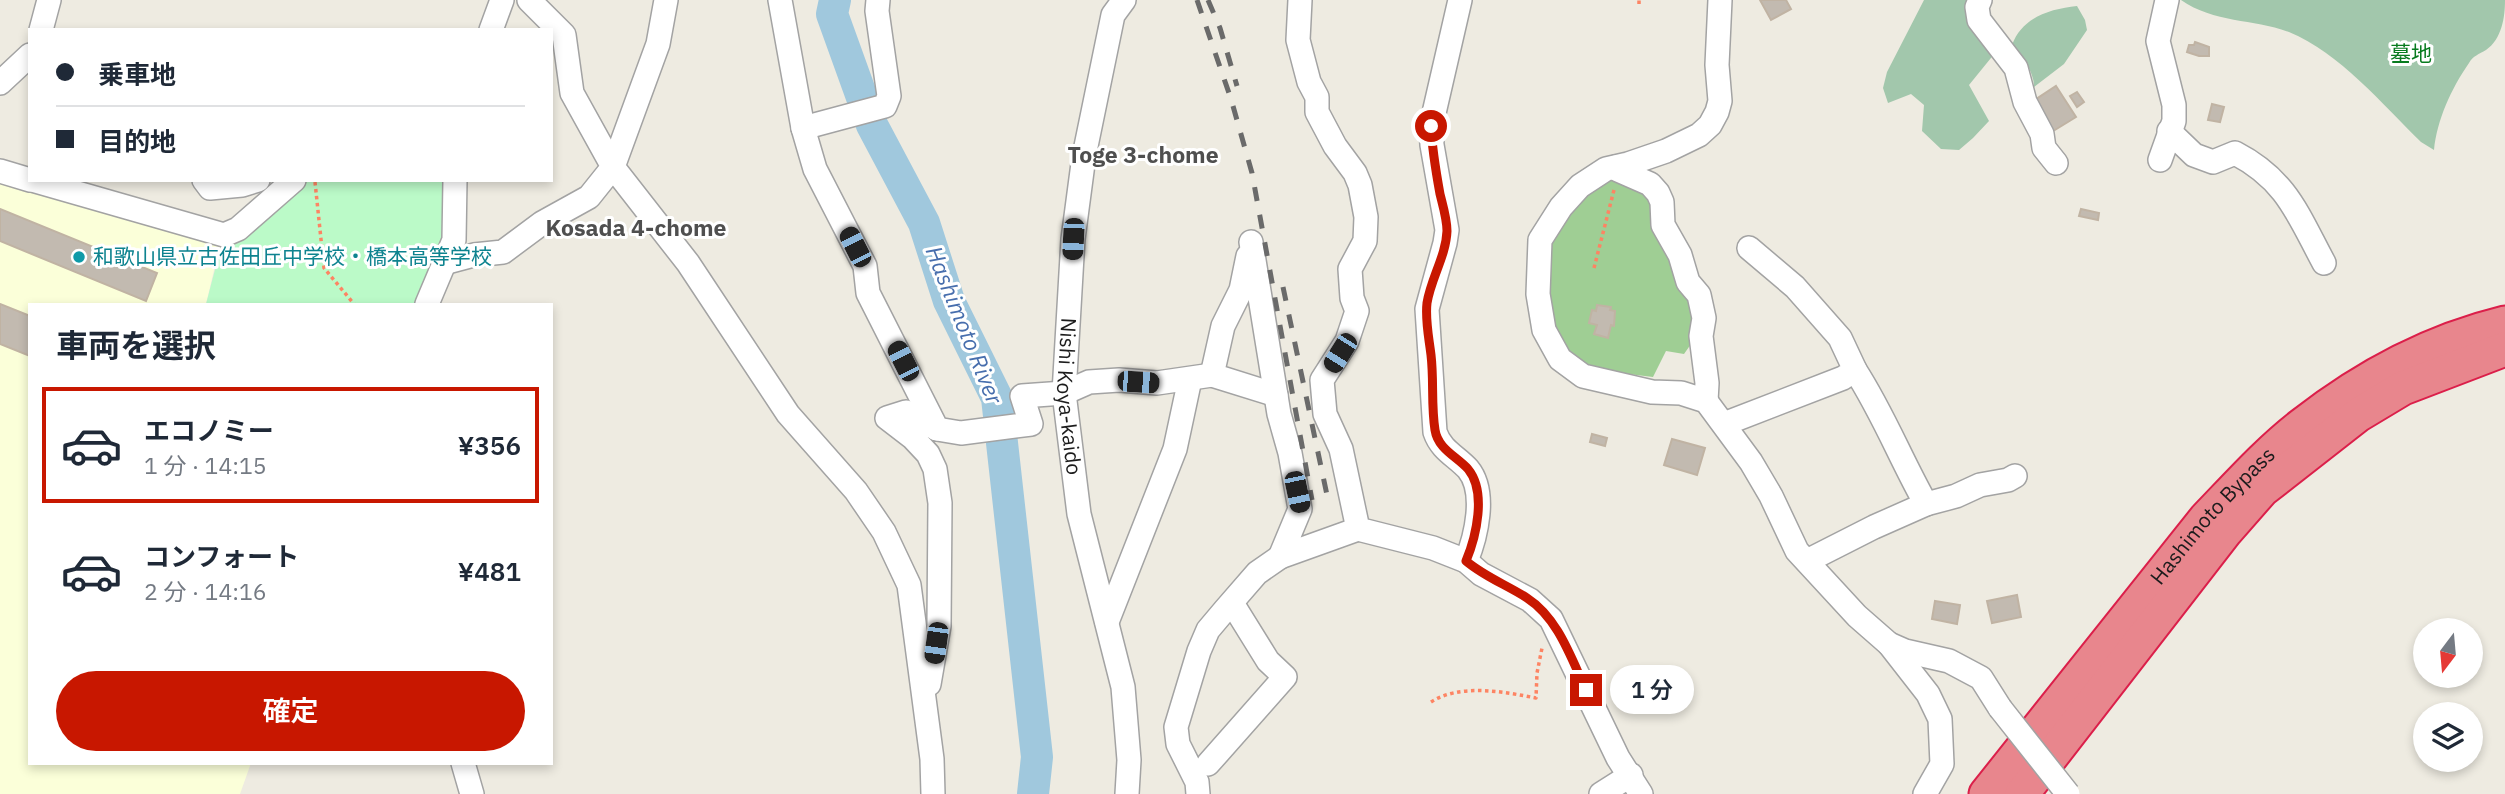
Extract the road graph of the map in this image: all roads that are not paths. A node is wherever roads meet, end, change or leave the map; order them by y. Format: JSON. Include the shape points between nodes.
{"nodes":[{"id":1,"x":49,"y":0,"type":"edge"},
{"id":2,"x":502,"y":0,"type":"edge"},
{"id":3,"x":528,"y":0,"type":"edge"},
{"id":4,"x":666,"y":0,"type":"edge"},
{"id":5,"x":780,"y":0,"type":"edge"},
{"id":6,"x":878,"y":0,"type":"edge"},
{"id":7,"x":1124,"y":0,"type":"edge"},
{"id":8,"x":1300,"y":0,"type":"edge"},
{"id":9,"x":1460,"y":0,"type":"edge"},
{"id":10,"x":1720,"y":0,"type":"edge"},
{"id":11,"x":1980,"y":0,"type":"edge"},
{"id":12,"x":2167,"y":0,"type":"edge"},
{"id":13,"x":42,"y":28,"type":"edge"},
{"id":14,"x":492,"y":28,"type":"edge"},
{"id":15,"x":28,"y":57,"type":"edge"},
{"id":16,"x":0,"y":83,"type":"edge"},
{"id":17,"x":803,"y":128,"type":"junction"},
{"id":18,"x":2169,"y":131,"type":"junction"},
{"id":19,"x":2160,"y":160,"type":"dead end"},
{"id":20,"x":2056,"y":163,"type":"dead end"},
{"id":21,"x":613,"y":167,"type":"junction"},
{"id":22,"x":1617,"y":169,"type":"junction"},
{"id":23,"x":0,"y":171,"type":"edge"},
{"id":24,"x":28,"y":179,"type":"edge"},
{"id":25,"x":38,"y":182,"type":"edge"},
{"id":26,"x":206,"y":182,"type":"edge"},
{"id":27,"x":252,"y":182,"type":"edge"},
{"id":28,"x":292,"y":182,"type":"edge"},
{"id":29,"x":455,"y":182,"type":"edge"},
{"id":30,"x":1749,"y":248,"type":"dead end"},
{"id":31,"x":444,"y":263,"type":"junction"},
{"id":32,"x":2324,"y":263,"type":"dead end"},
{"id":33,"x":427,"y":303,"type":"edge"},
{"id":34,"x":2505,"y":323,"type":"edge"},
{"id":35,"x":2505,"y":349,"type":"edge"},
{"id":36,"x":1855,"y":370,"type":"junction"},
{"id":37,"x":1201,"y":377,"type":"junction"},
{"id":38,"x":1064,"y":393,"type":"junction"},
{"id":39,"x":1276,"y":396,"type":"junction"},
{"id":40,"x":1706,"y":401,"type":"junction"},
{"id":41,"x":1724,"y":424,"type":"junction"},
{"id":42,"x":937,"y":429,"type":"junction"},
{"id":43,"x":2015,"y":476,"type":"dead end"},
{"id":44,"x":1926,"y":504,"type":"junction"},
{"id":45,"x":1358,"y":528,"type":"junction"},
{"id":46,"x":1280,"y":557,"type":"junction"},
{"id":47,"x":1466,"y":561,"type":"junction"},
{"id":48,"x":1807,"y":561,"type":"junction"},
{"id":49,"x":1232,"y":603,"type":"junction"},
{"id":50,"x":1107,"y":622,"type":"junction"},
{"id":51,"x":1889,"y":644,"type":"junction"},
{"id":52,"x":925,"y":702,"type":"junction"},
{"id":53,"x":1208,"y":764,"type":"dead end"},
{"id":54,"x":463,"y":765,"type":"edge"},
{"id":55,"x":1636,"y":784,"type":"edge"},
{"id":56,"x":472,"y":794,"type":"edge"},
{"id":57,"x":933,"y":794,"type":"edge"},
{"id":58,"x":1127,"y":794,"type":"edge"},
{"id":59,"x":1198,"y":794,"type":"edge"},
{"id":60,"x":1601,"y":794,"type":"edge"},
{"id":61,"x":1925,"y":794,"type":"edge"},
{"id":62,"x":1986,"y":794,"type":"edge"},
{"id":63,"x":2022,"y":794,"type":"edge"},
{"id":64,"x":2068,"y":794,"type":"edge"}],
"edges":[{"from":1,"to":13,"type":"street"},
{"from":2,"to":14,"type":"street"},
{"from":3,"to":21,"type":"street","via":[[564,35],[572,93]]},
{"from":4,"to":21,"type":"street","via":[[658,44]]},
{"from":5,"to":17,"type":"street"},
{"from":6,"to":17,"type":"street","via":[[889,96],[884,106]]},
{"from":7,"to":38,"type":"street","name":"Nishi Koya-kaido","via":[[1112,15],[1084,156],[1073,239]]},
{"from":8,"to":45,"type":"street","via":[[1298,40],[1317,97],[1317,112],[1355,173],[1366,218],[1365,241],[1350,269],[1357,312],[1347,341],[1322,380],[1325,414],[1341,449]]},
{"from":9,"to":47,"type":"street","via":[[1431,126],[1447,230],[1427,309],[1435,432],[1439,442],[1467,469],[1478,493],[1476,525]]},
{"from":10,"to":22,"type":"street","via":[[1720,101],[1710,125],[1666,151]]},
{"from":11,"to":20,"type":"street","via":[[1979,20],[2016,68],[2044,148]]},
{"from":12,"to":18,"type":"street","via":[[2158,41],[2174,105]]},
{"from":15,"to":16,"type":"street"},
{"from":17,"to":42,"type":"street","via":[[815,169],[865,266],[869,293]]},
{"from":18,"to":19,"type":"street"},
{"from":18,"to":32,"type":"street","via":[[2194,155],[2213,162],[2235,153],[2277,182]]},
{"from":21,"to":31,"type":"street","via":[[589,197],[503,252]]},
{"from":21,"to":52,"type":"street","via":[[688,263],[788,414],[856,491],[884,532],[909,585]]},
{"from":22,"to":40,"type":"street","via":[[1658,192],[1663,225],[1680,255],[1688,282],[1699,295]]},
{"from":22,"to":40,"type":"street","via":[[1606,169],[1580,186],[1541,240],[1538,294],[1544,330],[1560,359],[1583,376]]},
{"from":23,"to":24,"type":"street"},
{"from":25,"to":28,"type":"street","via":[[224,235],[238,229]]},
{"from":26,"to":27,"type":"street","via":[[210,188]]},
{"from":29,"to":31,"type":"street","via":[[454,240]]},
{"from":30,"to":36,"type":"street","via":[[1795,287],[1840,338]]},
{"from":31,"to":33,"type":"street"},
{"from":34,"to":62,"type":"highway","name":"Hashimoto Bypass","via":[[2398,362],[2300,426],[2206,518]]},
{"from":35,"to":63,"type":"highway","name":"Hashimoto Bypass","via":[[2403,388],[2358,415],[2262,490]]},
{"from":36,"to":41,"type":"street"},
{"from":36,"to":44,"type":"street"},
{"from":37,"to":38,"type":"street","via":[[1157,383],[1089,382]]},
{"from":37,"to":39,"type":"street"},
{"from":37,"to":39,"type":"street","via":[[1241,290],[1251,242]]},
{"from":37,"to":50,"type":"street"},
{"from":38,"to":42,"type":"street","via":[[1022,396],[1031,424],[961,433]]},
{"from":38,"to":50,"type":"street","name":"Nishi Koya-kaido","via":[[1079,514]]},
{"from":39,"to":46,"type":"street","via":[[1300,509]]},
{"from":40,"to":41,"type":"street"},
{"from":41,"to":48,"type":"street"},
{"from":42,"to":52,"type":"street","via":[[906,412],[887,418],[928,454],[940,503],[939,626]]},
{"from":43,"to":44,"type":"street"},
{"from":44,"to":48,"type":"street"},
{"from":45,"to":46,"type":"street"},
{"from":45,"to":47,"type":"street"},
{"from":46,"to":49,"type":"street","via":[[1257,573]]},
{"from":47,"to":55,"type":"street","via":[[1530,600],[1551,619],[1618,758]]},
{"from":48,"to":51,"type":"street"},
{"from":49,"to":53,"type":"street","via":[[1268,661],[1285,677]]},
{"from":49,"to":59,"type":"street","via":[[1208,630],[1176,727],[1178,744],[1198,782]]},
{"from":50,"to":58,"type":"street","name":"Nishi Koya-kaido","via":[[1123,687]]},
{"from":51,"to":61,"type":"street","via":[[1928,694],[1940,719],[1942,764]]},
{"from":51,"to":64,"type":"street","bridge":true,"via":[[1949,661],[1981,678]]},
{"from":52,"to":57,"type":"street"},
{"from":54,"to":56,"type":"street"},
{"from":55,"to":60,"type":"street"}]}
